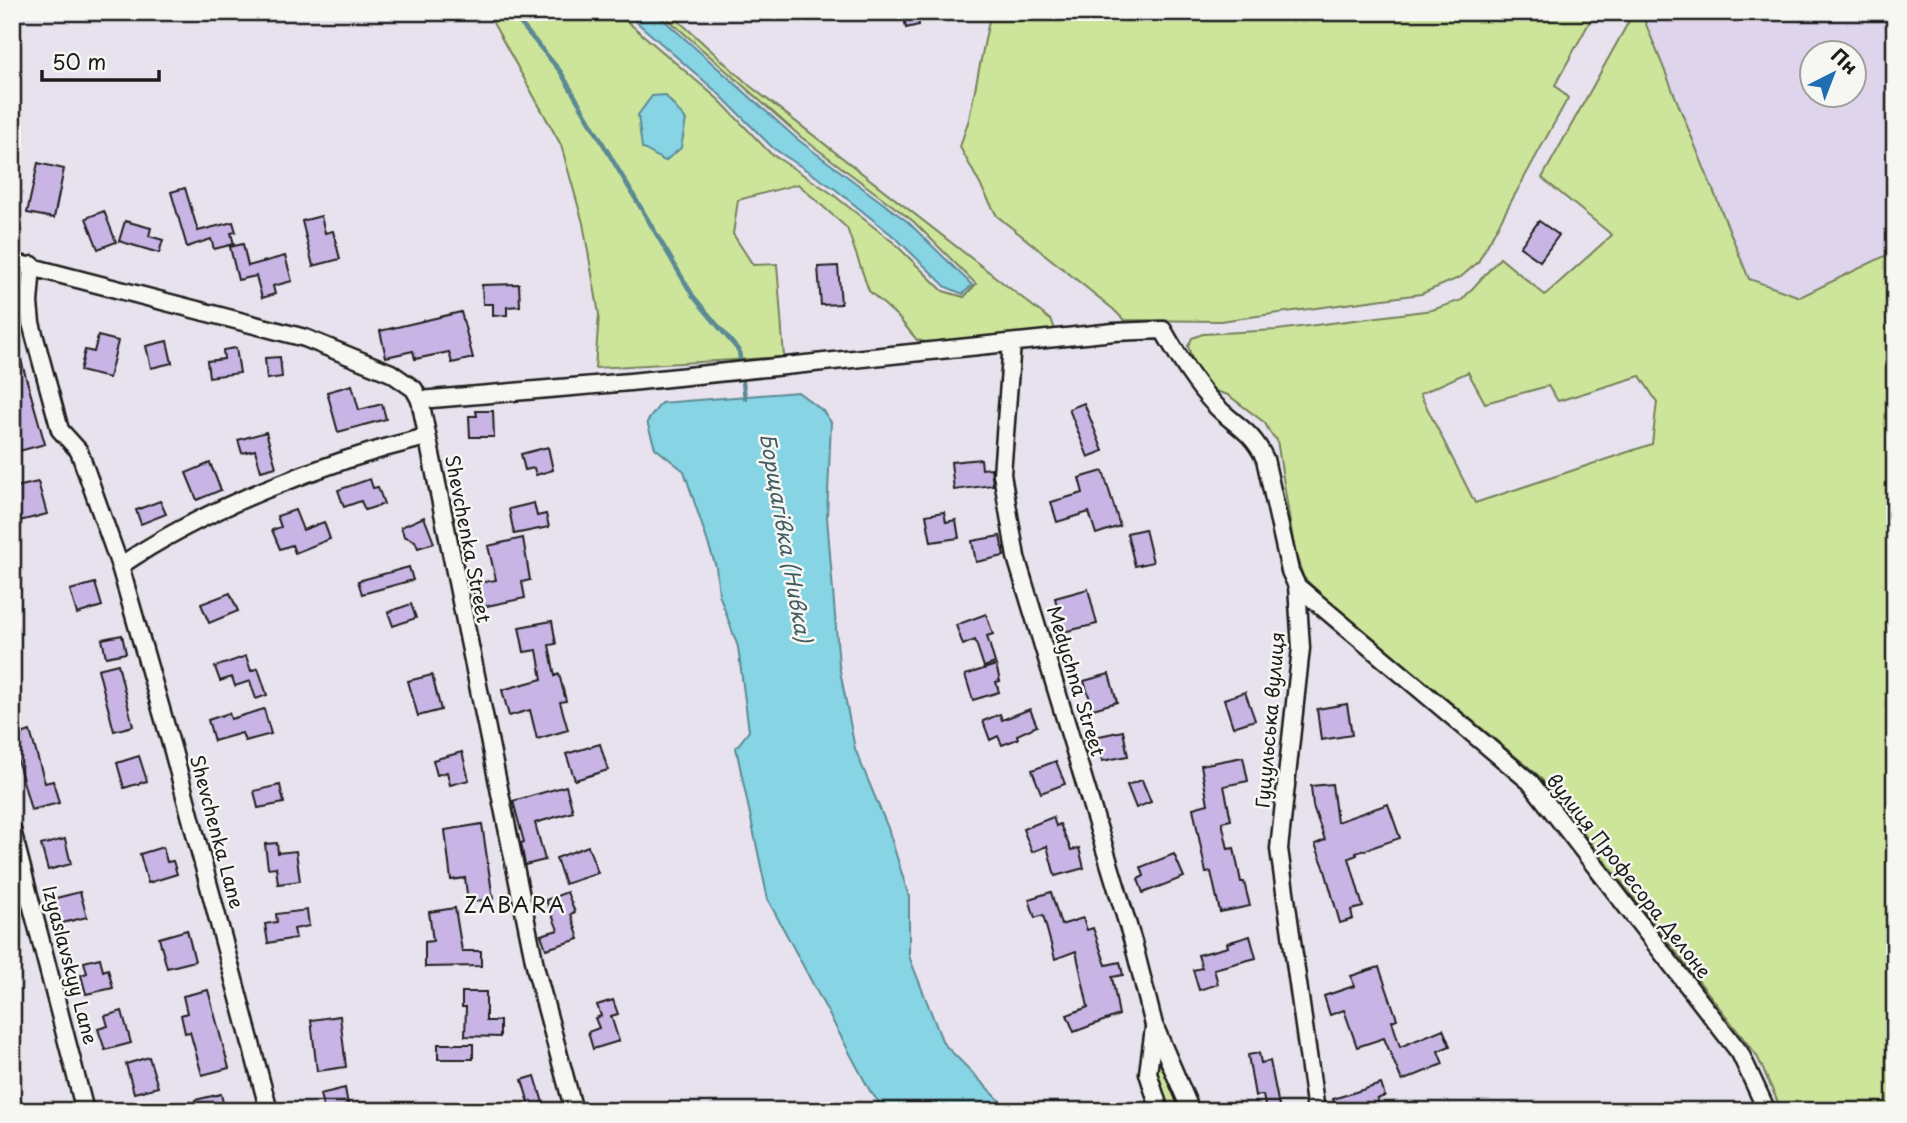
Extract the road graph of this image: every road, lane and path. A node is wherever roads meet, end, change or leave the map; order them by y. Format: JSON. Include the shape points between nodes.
{"nodes":[{"id":1,"x":12,"y":262,"type":"edge"},
{"id":2,"x":32,"y":265,"type":"junction"},
{"id":3,"x":1012,"y":343,"type":"junction"},
{"id":4,"x":420,"y":400,"type":"junction"},
{"id":5,"x":426,"y":437,"type":"junction"},
{"id":6,"x":120,"y":566,"type":"junction"},
{"id":7,"x":1297,"y":586,"type":"junction"},
{"id":8,"x":12,"y":830,"type":"edge"},
{"id":9,"x":1154,"y":1025,"type":"junction"},
{"id":10,"x":85,"y":1111,"type":"edge"},
{"id":11,"x":269,"y":1111,"type":"edge"},
{"id":12,"x":573,"y":1111,"type":"edge"},
{"id":13,"x":1160,"y":1111,"type":"edge"},
{"id":14,"x":1191,"y":1111,"type":"edge"},
{"id":15,"x":1316,"y":1111,"type":"edge"},
{"id":16,"x":1767,"y":1111,"type":"edge"}],
"edges":[{"from":1,"to":2,"type":"street"},
{"from":2,"to":4,"type":"street","via":[[304,338],[391,373],[414,389]]},
{"from":2,"to":6,"type":"street","name":"Shevchenka Lane","via":[[31,323],[60,429],[79,451]]},
{"from":3,"to":4,"type":"street"},
{"from":3,"to":7,"type":"street","name":"Гуцульська вулиця","via":[[1163,330],[1217,407],[1259,445]]},
{"from":3,"to":9,"type":"street","name":"Medychna Street","via":[[1002,474],[1016,557]]},
{"from":4,"to":5,"type":"street","name":"Shevchenka Street"},
{"from":5,"to":6,"type":"street","via":[[271,488],[209,516]]},
{"from":5,"to":12,"type":"street","name":"Shevchenka Street","via":[[536,970]]},
{"from":6,"to":11,"type":"street","name":"Shevchenka Lane"},
{"from":7,"to":15,"type":"street","name":"Гуцульська вулиця","via":[[1301,648],[1279,849]]},
{"from":7,"to":16,"type":"street","name":"вулиця Професора Делоне","via":[[1530,782],[1740,1054]]},
{"from":8,"to":10,"type":"street","name":"Izyaslavskyy Lane"},
{"from":9,"to":13,"type":"street","name":"Medychna Street","via":[[1148,1073]]},
{"from":9,"to":14,"type":"street","name":"Medychna Street"}]}
